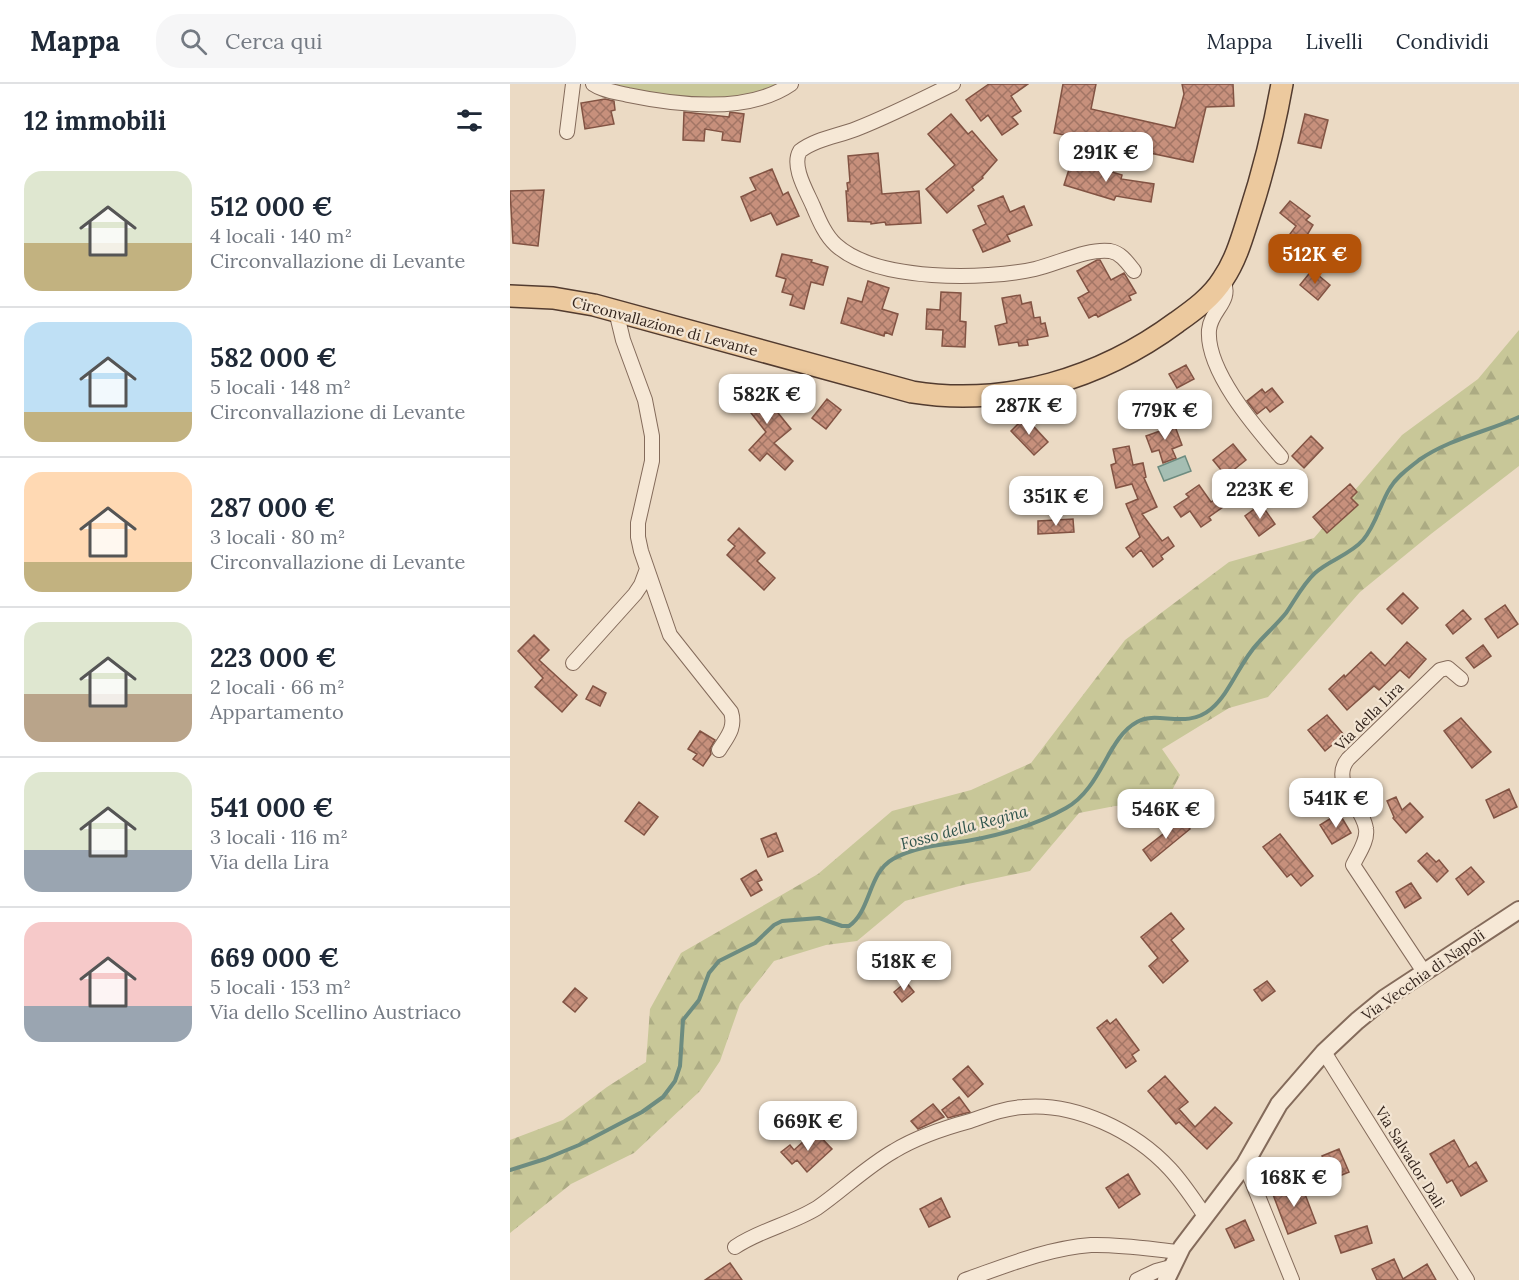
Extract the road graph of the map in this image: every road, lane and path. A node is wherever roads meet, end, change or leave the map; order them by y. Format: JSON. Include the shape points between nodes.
{"nodes":[{"id":1,"x":573,"y":84,"type":"edge"},
{"id":2,"x":593,"y":84,"type":"edge"},
{"id":3,"x":791,"y":84,"type":"edge"},
{"id":4,"x":953,"y":84,"type":"edge"},
{"id":5,"x":1282,"y":84,"type":"edge"},
{"id":6,"x":567,"y":132,"type":"dead end"},
{"id":7,"x":1134,"y":271,"type":"dead end"},
{"id":8,"x":1223,"y":280,"type":"junction"},
{"id":9,"x":510,"y":296,"type":"edge"},
{"id":10,"x":616,"y":311,"type":"junction"},
{"id":11,"x":1281,"y":457,"type":"dead end"},
{"id":12,"x":647,"y":570,"type":"junction"},
{"id":13,"x":573,"y":663,"type":"dead end"},
{"id":14,"x":1461,"y":679,"type":"dead end"},
{"id":15,"x":719,"y":750,"type":"dead end"},
{"id":16,"x":1519,"y":910,"type":"edge"},
{"id":17,"x":1424,"y":972,"type":"junction"},
{"id":18,"x":1324,"y":1052,"type":"junction"},
{"id":19,"x":1245,"y":1164,"type":"junction"},
{"id":20,"x":1205,"y":1216,"type":"junction"},
{"id":21,"x":735,"y":1247,"type":"dead end"},
{"id":22,"x":1172,"y":1266,"type":"edge"},
{"id":23,"x":965,"y":1280,"type":"edge"},
{"id":24,"x":1137,"y":1280,"type":"edge"},
{"id":25,"x":1292,"y":1280,"type":"edge"},
{"id":26,"x":1467,"y":1280,"type":"edge"}],
"edges":[{"from":1,"to":6,"type":"street"},
{"from":2,"to":3,"type":"street","via":[[660,101],[697,104],[751,100]]},
{"from":4,"to":7,"type":"street","via":[[888,116],[800,151],[797,164],[821,224],[834,243],[874,264],[935,275],[1022,272],[1105,251],[1119,255]]},
{"from":5,"to":8,"type":"main road","name":"Circonvallazione di Levante","via":[[1255,199]]},
{"from":8,"to":10,"type":"main road","name":"Circonvallazione di Levante","via":[[1204,302],[1167,330],[1108,363],[1047,386],[981,396],[901,390]]},
{"from":8,"to":11,"type":"street","via":[[1226,296],[1209,330],[1216,362],[1240,406]]},
{"from":9,"to":10,"type":"main road","name":"Circonvallazione di Levante","via":[[553,298]]},
{"from":10,"to":12,"type":"street","via":[[651,426],[652,461],[638,531]]},
{"from":12,"to":13,"type":"street","via":[[635,594]]},
{"from":12,"to":15,"type":"street","via":[[670,635],[732,716],[731,730]]},
{"from":14,"to":17,"type":"street","name":"Via della Lira","via":[[1451,669],[1440,670],[1348,759],[1342,771],[1366,828],[1366,838],[1353,865]]},
{"from":16,"to":17,"type":"street","name":"Via Vecchia di Napoli"},
{"from":17,"to":18,"type":"street","name":"Via Vecchia di Napoli","via":[[1367,1012]]},
{"from":18,"to":19,"type":"street","name":"Via Vecchia di Napoli","via":[[1279,1104]]},
{"from":18,"to":26,"type":"street","name":"Via Salvador Dalì"},
{"from":19,"to":20,"type":"street","name":"Via Vecchia di Napoli"},
{"from":19,"to":25,"type":"street"},
{"from":20,"to":21,"type":"street","via":[[1171,1169],[1124,1134],[1074,1112],[1024,1107],[970,1120],[914,1141],[876,1163],[807,1214],[756,1234]]},
{"from":20,"to":22,"type":"street","name":"Via Vecchia di Napoli"},
{"from":22,"to":23,"type":"street","via":[[1111,1245],[1081,1246]]},
{"from":22,"to":24,"type":"street"}]}
